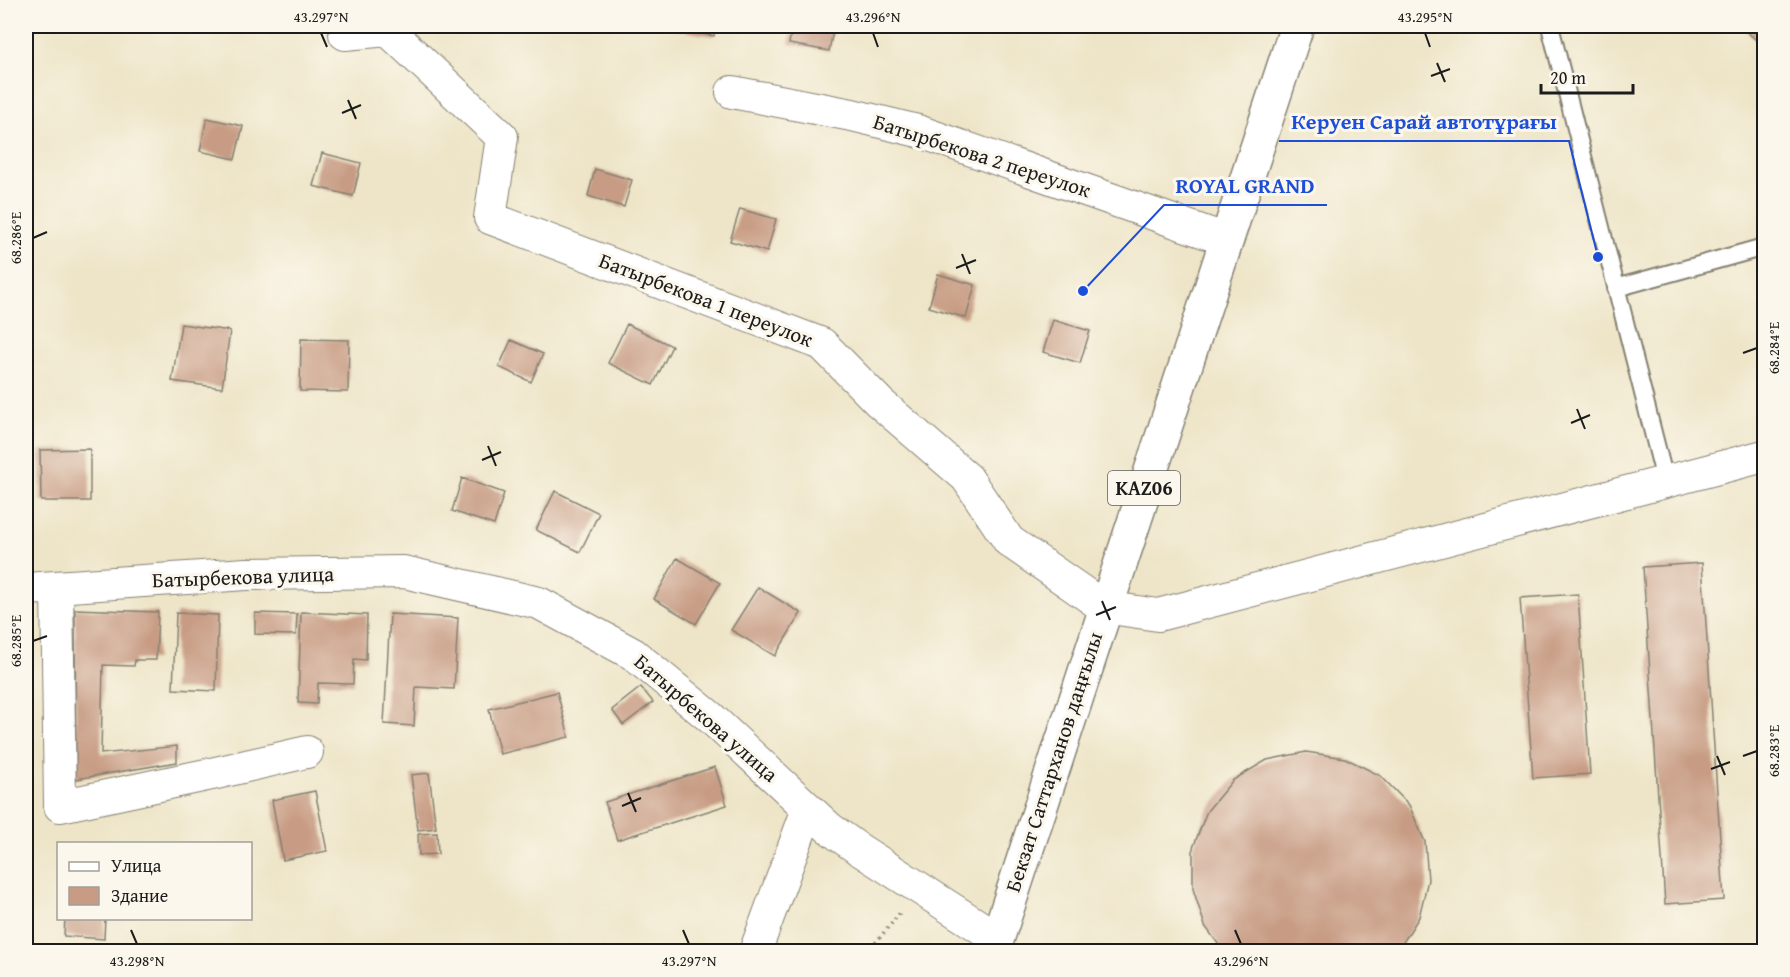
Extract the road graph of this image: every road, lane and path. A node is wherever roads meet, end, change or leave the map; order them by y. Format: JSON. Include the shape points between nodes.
{"nodes":[{"id":1,"x":1297,"y":26,"type":"edge"},
{"id":2,"x":1550,"y":26,"type":"edge"},
{"id":3,"x":345,"y":34,"type":"dead end"},
{"id":4,"x":732,"y":92,"type":"dead end"},
{"id":5,"x":1227,"y":240,"type":"junction"},
{"id":6,"x":1764,"y":247,"type":"edge"},
{"id":7,"x":1616,"y":288,"type":"junction"},
{"id":8,"x":1764,"y":456,"type":"edge"},
{"id":9,"x":1665,"y":480,"type":"junction"},
{"id":10,"x":57,"y":587,"type":"junction"},
{"id":11,"x":26,"y":589,"type":"edge"},
{"id":12,"x":1104,"y":607,"type":"junction"},
{"id":13,"x":307,"y":752,"type":"dead end"},
{"id":14,"x":808,"y":808,"type":"junction"},
{"id":15,"x":920,"y":889,"type":"junction"},
{"id":16,"x":995,"y":945,"type":"edge"},
{"id":17,"x":755,"y":951,"type":"edge"},
{"id":18,"x":868,"y":951,"type":"edge"}],
"edges":[{"from":1,"to":5,"type":"main road","name":"Бекзат Саттарханов даңғылы","number":"KАZ06"},
{"from":2,"to":7,"type":"lane"},
{"from":3,"to":12,"type":"street","name":"Батырбекова 1 переулок","via":[[388,30],[502,137],[489,218],[822,344],[879,402],[967,478],[1009,541]]},
{"from":4,"to":5,"type":"street","name":"Батырбекова 2 переулок","via":[[918,131]]},
{"from":5,"to":12,"type":"main road","name":"Бекзат Саттарханов даңғылы","number":"KАZ06"},
{"from":6,"to":7,"type":"lane"},
{"from":7,"to":9,"type":"lane"},
{"from":8,"to":9,"type":"street"},
{"from":9,"to":12,"type":"street","via":[[1158,615]]},
{"from":10,"to":11,"type":"street","name":"Батырбекова улица"},
{"from":10,"to":13,"type":"street","via":[[60,806]]},
{"from":10,"to":14,"type":"street","name":"Батырбекова улица","via":[[246,574],[404,572],[539,603],[633,654],[710,717]]},
{"from":12,"to":16,"type":"main road","name":"Бекзат Саттарханов даңғылы","number":"KАZ06"},
{"from":14,"to":15,"type":"street","name":"Батырбекова улица","via":[[838,835]]},
{"from":14,"to":17,"type":"street"},
{"from":15,"to":16,"type":"street","name":"Батырбекова улица"},
{"from":15,"to":18,"type":"path"}]}
